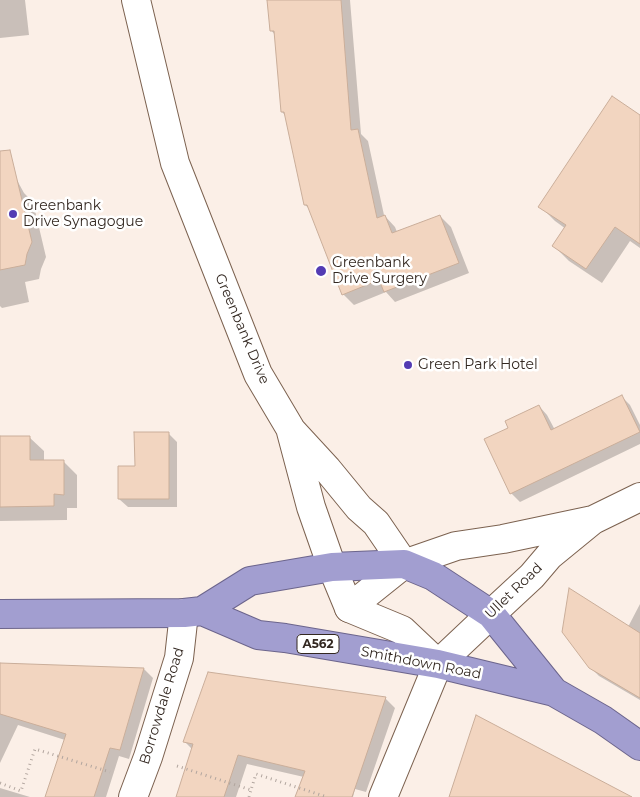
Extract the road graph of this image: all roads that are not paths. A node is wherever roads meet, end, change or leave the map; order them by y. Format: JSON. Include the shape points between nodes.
{"nodes":[{"id":1,"x":136,"y":0,"type":"edge"},
{"id":2,"x":290,"y":428,"type":"junction"},
{"id":3,"x":640,"y":497,"type":"edge"},
{"id":4,"x":593,"y":520,"type":"junction"},
{"id":5,"x":404,"y":564,"type":"junction"},
{"id":6,"x":332,"y":567,"type":"junction"},
{"id":7,"x":349,"y":608,"type":"junction"},
{"id":8,"x":193,"y":612,"type":"junction"},
{"id":9,"x":0,"y":614,"type":"edge"},
{"id":10,"x":491,"y":614,"type":"junction"},
{"id":11,"x":438,"y":664,"type":"junction"},
{"id":12,"x":554,"y":692,"type":"junction"},
{"id":13,"x":640,"y":746,"type":"edge"},
{"id":14,"x":140,"y":778,"type":"edge"},
{"id":15,"x":384,"y":797,"type":"edge"}],
"edges":[{"from":1,"to":2,"type":"street","name":"Greenbank Drive","via":[[175,164],[258,374]]},
{"from":2,"to":5,"type":"street","via":[[358,508],[376,523]]},
{"from":2,"to":6,"type":"street","name":"Greenbank Drive","via":[[311,507]]},
{"from":3,"to":4,"type":"street","name":"Ullet Road"},
{"from":4,"to":5,"type":"street","name":"Ullet Road","via":[[456,546]]},
{"from":4,"to":10,"type":"street","name":"Ullet Road","via":[[549,556]]},
{"from":5,"to":6,"type":"highway","name":"Smithdown Road","number":"A562"},
{"from":5,"to":7,"type":"street","name":"Ullet Road"},
{"from":5,"to":10,"type":"highway","name":"Smithdown Road","number":"A562","via":[[433,576]]},
{"from":6,"to":7,"type":"street","name":"Greenbank Drive"},
{"from":6,"to":8,"type":"highway","name":"Smithdown Road","number":"A562","via":[[250,581]]},
{"from":7,"to":11,"type":"street","via":[[402,630]]},
{"from":8,"to":9,"type":"highway","name":"Smithdown Road","number":"A562"},
{"from":8,"to":11,"type":"highway","name":"Smithdown Road","number":"A562","via":[[258,635]]},
{"from":8,"to":14,"type":"street","name":"Borrowdale Road"},
{"from":10,"to":11,"type":"street","name":"Ullet Road"},
{"from":10,"to":12,"type":"highway","name":"Smithdown Road","number":"A562"},
{"from":11,"to":12,"type":"highway","name":"Smithdown Road","number":"A562"},
{"from":11,"to":15,"type":"street"},
{"from":12,"to":13,"type":"highway","name":"Smithdown Road","number":"A562"}]}
